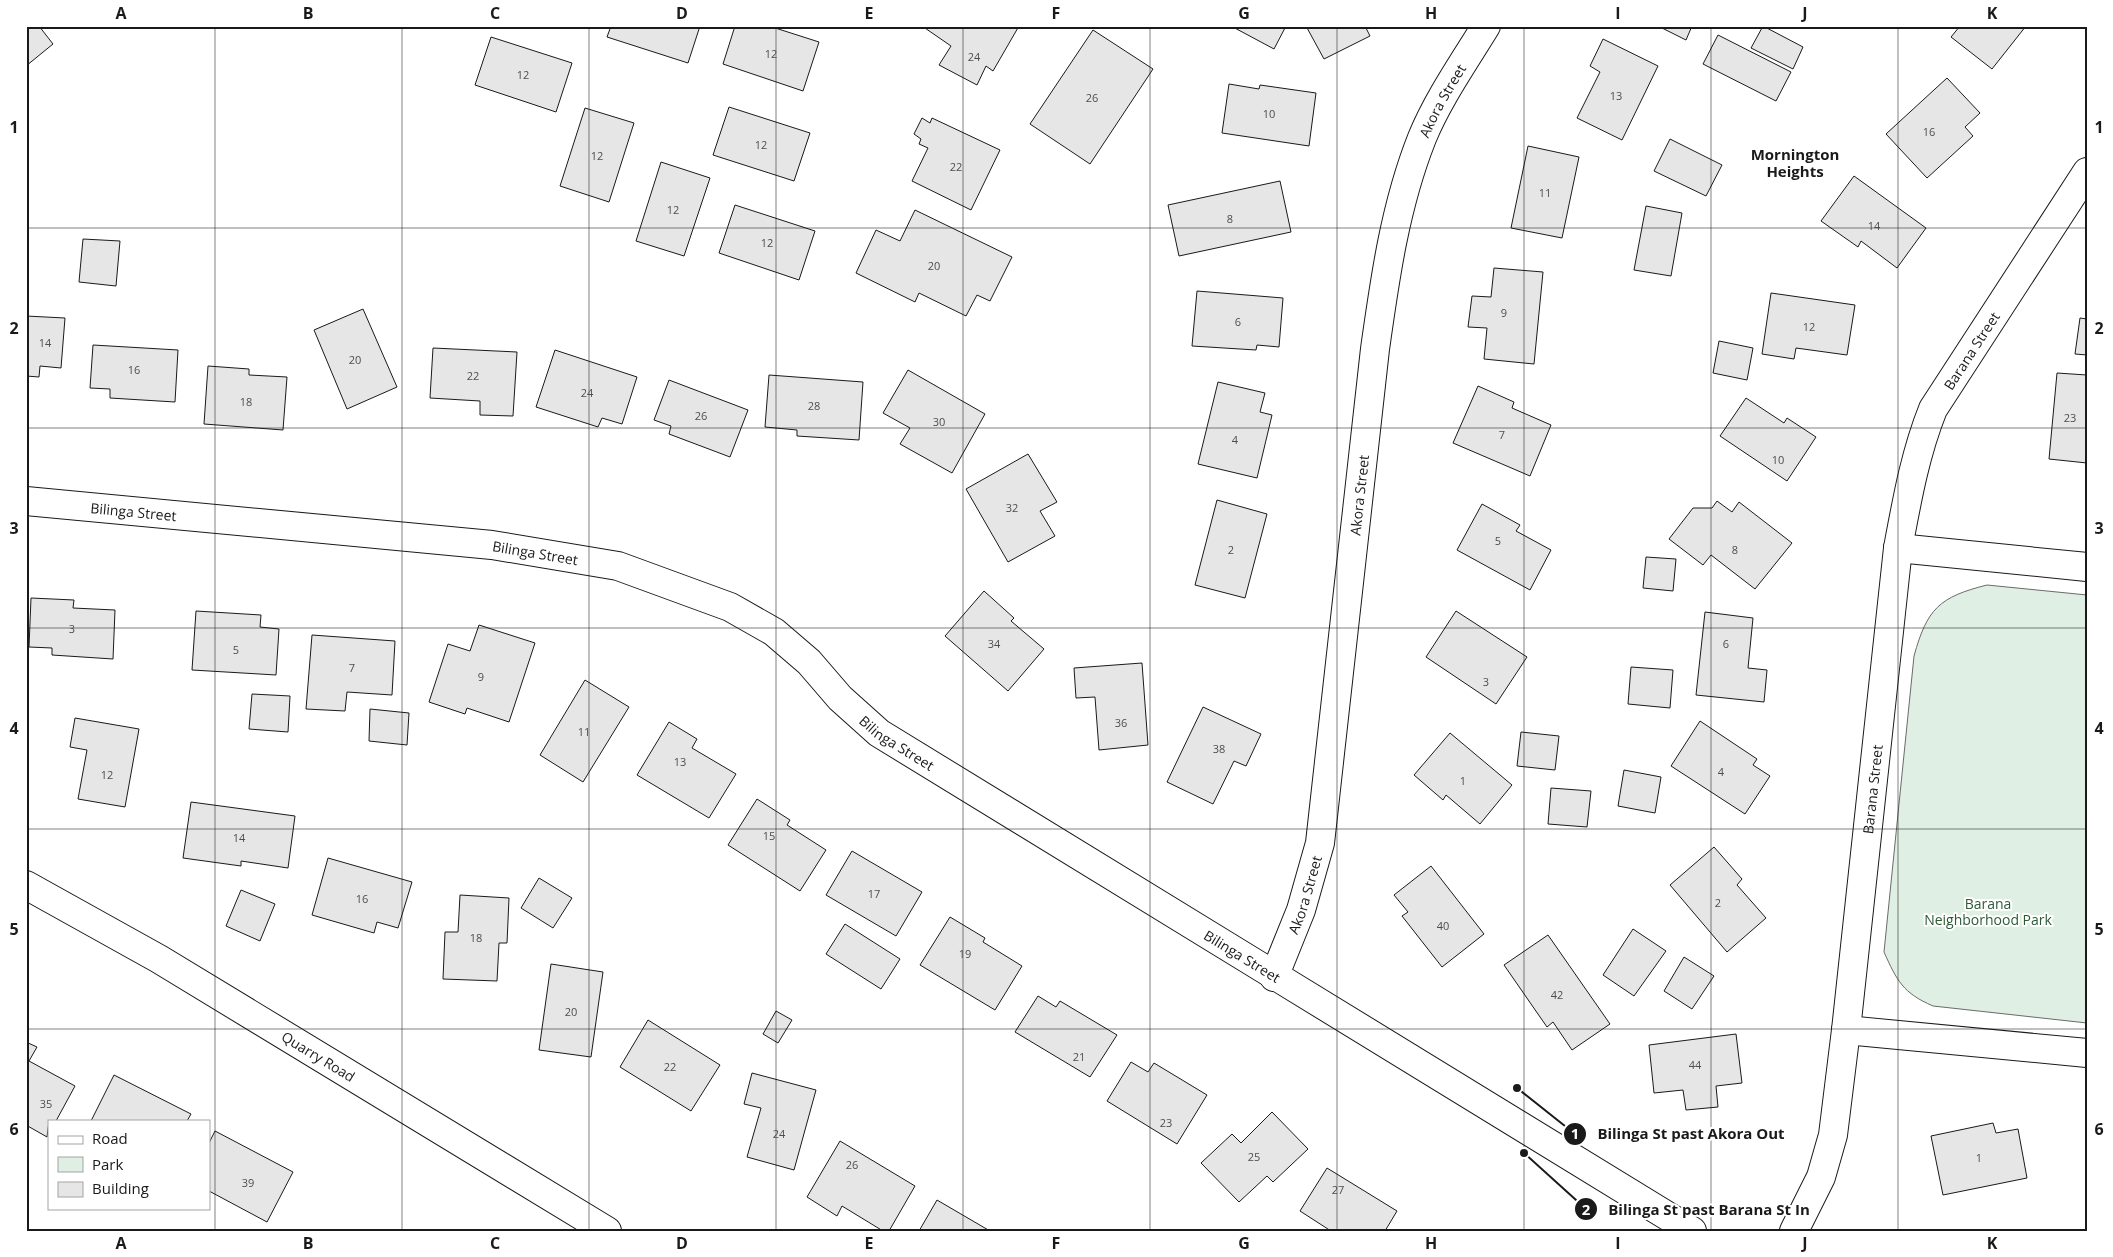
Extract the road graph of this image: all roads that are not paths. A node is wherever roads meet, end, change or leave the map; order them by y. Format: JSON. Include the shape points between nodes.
{"nodes":[{"id":1,"x":1486,"y":26,"type":"edge"},
{"id":2,"x":2087,"y":172,"type":"edge"},
{"id":3,"x":26,"y":501,"type":"edge"},
{"id":4,"x":1898,"y":548,"type":"junction"},
{"id":5,"x":2087,"y":567,"type":"edge"},
{"id":6,"x":26,"y":885,"type":"edge"},
{"id":7,"x":1274,"y":977,"type":"junction"},
{"id":8,"x":1846,"y":1030,"type":"junction"},
{"id":9,"x":2087,"y":1052,"type":"edge"},
{"id":10,"x":607,"y":1231,"type":"edge"},
{"id":11,"x":1692,"y":1231,"type":"edge"},
{"id":12,"x":1794,"y":1231,"type":"edge"}],
"edges":[{"from":1,"to":7,"type":"street","name":"Akora Street","via":[[1422,137],[1401,201],[1375,349],[1320,843],[1301,910]]},
{"from":2,"to":4,"type":"street","name":"Barana Street","via":[[1933,409],[1917,452]]},
{"from":3,"to":7,"type":"street","name":"Bilinga Street","via":[[492,546],[618,566],[683,588],[730,607],[774,632],[809,662],[840,698],[878,733]]},
{"from":4,"to":5,"type":"street"},
{"from":4,"to":8,"type":"street","name":"Barana Street"},
{"from":6,"to":10,"type":"street","name":"Quarry Road","via":[[159,959]]},
{"from":7,"to":11,"type":"street","name":"Bilinga Street"},
{"from":8,"to":9,"type":"street"},
{"from":8,"to":12,"type":"street","name":"Barana Street","via":[[1833,1135],[1821,1177]]}]}
